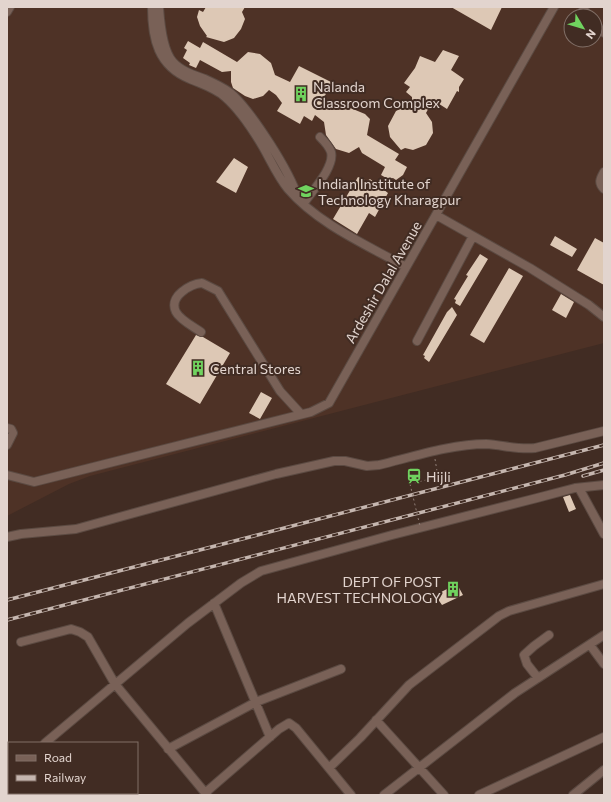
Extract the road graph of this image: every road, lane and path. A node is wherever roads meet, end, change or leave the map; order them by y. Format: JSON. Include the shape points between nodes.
{"nodes":[{"id":1,"x":10,"y":7,"type":"edge"},
{"id":2,"x":152,"y":7,"type":"edge"},
{"id":3,"x":159,"y":7,"type":"edge"},
{"id":4,"x":554,"y":7,"type":"edge"},
{"id":5,"x":7,"y":12,"type":"edge"},
{"id":6,"x":320,"y":137,"type":"dead end"},
{"id":7,"x":604,"y":172,"type":"edge"},
{"id":8,"x":604,"y":189,"type":"edge"},
{"id":9,"x":301,"y":200,"type":"junction"},
{"id":10,"x":436,"y":215,"type":"junction"},
{"id":11,"x":473,"y":236,"type":"junction"},
{"id":12,"x":406,"y":267,"type":"junction"},
{"id":13,"x":604,"y":317,"type":"edge"},
{"id":14,"x":201,"y":332,"type":"dead end"},
{"id":15,"x":417,"y":341,"type":"dead end"},
{"id":16,"x":301,"y":414,"type":"junction"},
{"id":17,"x":7,"y":428,"type":"edge"},
{"id":18,"x":604,"y":431,"type":"edge"},
{"id":19,"x":7,"y":444,"type":"edge"},
{"id":20,"x":433,"y":452,"type":"junction"},
{"id":21,"x":7,"y":475,"type":"edge"},
{"id":22,"x":604,"y":485,"type":"edge"},
{"id":23,"x":579,"y":488,"type":"junction"},
{"id":24,"x":420,"y":526,"type":"dead end"},
{"id":25,"x":604,"y":534,"type":"edge"},
{"id":26,"x":7,"y":537,"type":"edge"},
{"id":27,"x":604,"y":584,"type":"edge"},
{"id":28,"x":214,"y":603,"type":"junction"},
{"id":29,"x":604,"y":634,"type":"edge"},
{"id":30,"x":549,"y":635,"type":"dead end"},
{"id":31,"x":21,"y":642,"type":"dead end"},
{"id":32,"x":590,"y":644,"type":"junction"},
{"id":33,"x":604,"y":664,"type":"edge"},
{"id":34,"x":341,"y":669,"type":"dead end"},
{"id":35,"x":538,"y":678,"type":"junction"},
{"id":36,"x":115,"y":684,"type":"junction"},
{"id":37,"x":256,"y":702,"type":"junction"},
{"id":38,"x":376,"y":720,"type":"junction"},
{"id":39,"x":270,"y":737,"type":"junction"},
{"id":40,"x":604,"y":737,"type":"edge"},
{"id":41,"x":46,"y":742,"type":"edge"},
{"id":42,"x":168,"y":749,"type":"junction"},
{"id":43,"x":419,"y":767,"type":"junction"},
{"id":44,"x":329,"y":768,"type":"junction"},
{"id":45,"x":604,"y":770,"type":"edge"},
{"id":46,"x":206,"y":794,"type":"edge"},
{"id":47,"x":351,"y":795,"type":"edge"},
{"id":48,"x":384,"y":795,"type":"edge"},
{"id":49,"x":444,"y":795,"type":"edge"},
{"id":50,"x":479,"y":795,"type":"edge"},
{"id":51,"x":573,"y":795,"type":"edge"}],
"edges":[{"from":1,"to":5,"type":"street"},
{"from":2,"to":9,"type":"street","via":[[157,46],[169,66],[178,74],[225,97],[258,139],[288,189]]},
{"from":3,"to":9,"type":"street","via":[[163,37],[173,62],[182,70],[216,84],[233,95],[264,134]]},
{"from":4,"to":10,"type":"street","name":"Ardeshir Dalal Avenue"},
{"from":6,"to":9,"type":"street","via":[[331,151],[331,161],[327,170]]},
{"from":7,"to":8,"type":"street","via":[[600,184]]},
{"from":9,"to":12,"type":"street","via":[[329,224]]},
{"from":10,"to":11,"type":"street"},
{"from":10,"to":12,"type":"street","name":"Ardeshir Dalal Avenue"},
{"from":11,"to":13,"type":"street","via":[[576,296]]},
{"from":11,"to":15,"type":"street"},
{"from":12,"to":16,"type":"street","name":"Ardeshir Dalal Avenue","via":[[329,403]]},
{"from":14,"to":16,"type":"street","via":[[181,317],[175,307],[186,287],[202,283],[218,291],[280,391]]},
{"from":16,"to":21,"type":"street","via":[[34,482]]},
{"from":17,"to":19,"type":"street","via":[[10,427],[13,431]]},
{"from":18,"to":20,"type":"street","via":[[525,450],[486,444]]},
{"from":20,"to":24,"type":"path","bridge":true,"via":[[438,477],[410,484]]},
{"from":20,"to":26,"type":"street","via":[[379,465],[367,466],[334,461],[276,474],[76,529]]},
{"from":22,"to":23,"type":"street"},
{"from":23,"to":25,"type":"street"},
{"from":23,"to":28,"type":"street","via":[[272,568],[241,583]]},
{"from":27,"to":38,"type":"street","via":[[499,616],[409,684]]},
{"from":28,"to":36,"type":"street"},
{"from":28,"to":37,"type":"street"},
{"from":29,"to":32,"type":"street"},
{"from":30,"to":35,"type":"street","via":[[524,655],[527,664]]},
{"from":31,"to":36,"type":"street","via":[[66,630],[76,630],[91,642]]},
{"from":32,"to":33,"type":"street"},
{"from":32,"to":35,"type":"street"},
{"from":34,"to":37,"type":"street"},
{"from":35,"to":43,"type":"street"},
{"from":36,"to":41,"type":"street"},
{"from":36,"to":42,"type":"street"},
{"from":37,"to":39,"type":"street"},
{"from":37,"to":42,"type":"street"},
{"from":38,"to":43,"type":"street"},
{"from":38,"to":44,"type":"street"},
{"from":39,"to":44,"type":"street","via":[[289,723]]},
{"from":39,"to":46,"type":"street"},
{"from":40,"to":50,"type":"street"},
{"from":42,"to":46,"type":"street"},
{"from":43,"to":48,"type":"street"},
{"from":43,"to":49,"type":"street"},
{"from":44,"to":47,"type":"street"},
{"from":45,"to":51,"type":"street"}]}
